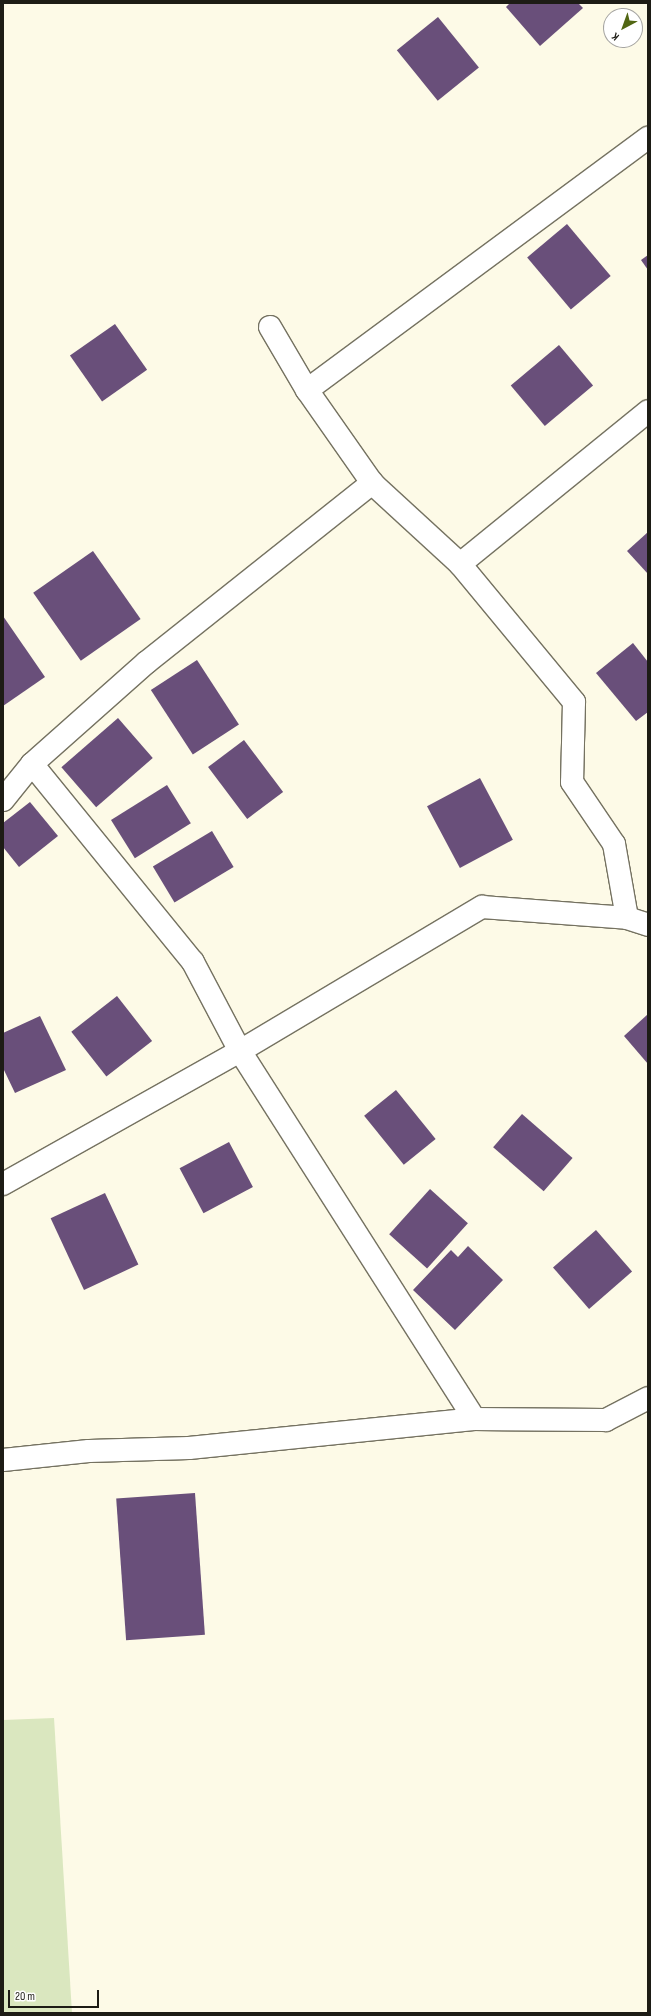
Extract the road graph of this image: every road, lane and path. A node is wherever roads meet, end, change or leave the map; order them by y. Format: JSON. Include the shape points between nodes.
{"nodes":[{"id":1,"x":648,"y":138,"type":"edge"},
{"id":2,"x":270,"y":327,"type":"dead end"},
{"id":3,"x":307,"y":390,"type":"junction"},
{"id":4,"x":648,"y":411,"type":"edge"},
{"id":5,"x":372,"y":483,"type":"junction"},
{"id":6,"x":460,"y":564,"type":"junction"},
{"id":7,"x":32,"y":764,"type":"junction"},
{"id":8,"x":7,"y":785,"type":"edge"},
{"id":9,"x":627,"y":918,"type":"junction"},
{"id":10,"x":648,"y":925,"type":"edge"},
{"id":11,"x":240,"y":1050,"type":"junction"},
{"id":12,"x":3,"y":1184,"type":"edge"},
{"id":13,"x":648,"y":1398,"type":"edge"},
{"id":14,"x":474,"y":1419,"type":"junction"},
{"id":15,"x":3,"y":1460,"type":"edge"}],
"edges":[{"from":1,"to":3,"type":"street"},
{"from":2,"to":3,"type":"street"},
{"from":3,"to":5,"type":"street"},
{"from":4,"to":6,"type":"street"},
{"from":5,"to":6,"type":"street"},
{"from":5,"to":7,"type":"street","via":[[147,662]]},
{"from":6,"to":9,"type":"street","via":[[574,702],[572,782],[614,844]]},
{"from":7,"to":8,"type":"street"},
{"from":7,"to":11,"type":"street","via":[[193,962]]},
{"from":9,"to":10,"type":"street"},
{"from":9,"to":11,"type":"street","via":[[482,907]]},
{"from":11,"to":12,"type":"street"},
{"from":11,"to":14,"type":"street"},
{"from":13,"to":14,"type":"street","via":[[606,1420]]},
{"from":14,"to":15,"type":"street","via":[[189,1448],[89,1451]]}]}
